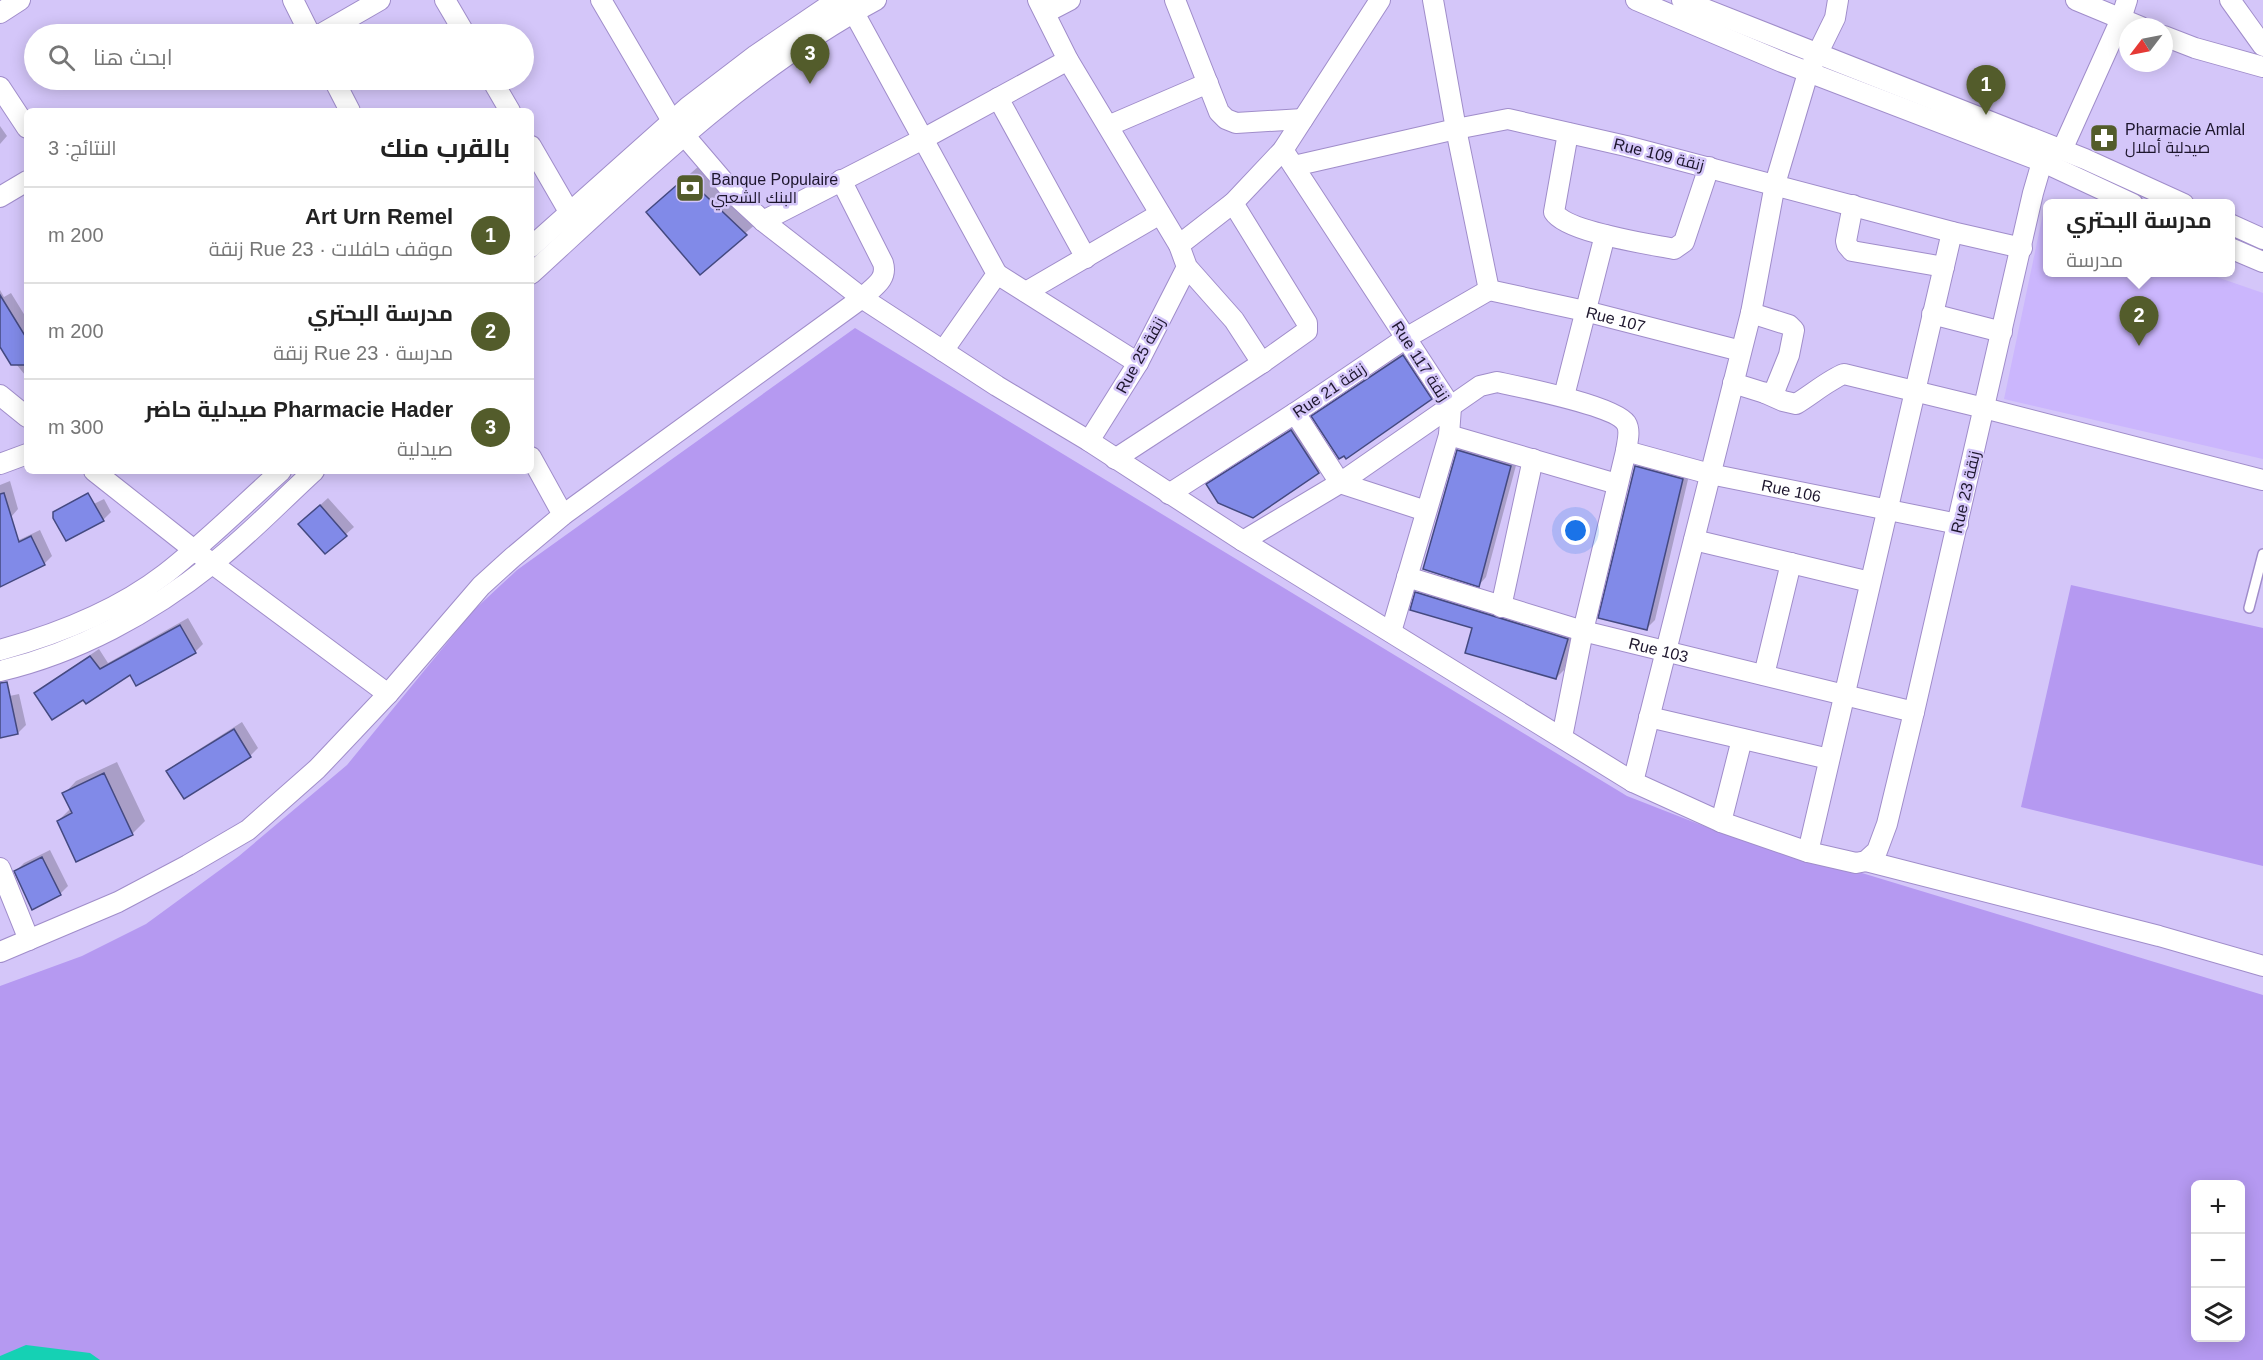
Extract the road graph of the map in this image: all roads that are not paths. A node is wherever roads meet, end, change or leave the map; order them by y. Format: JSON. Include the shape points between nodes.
{"nodes":[{"id":1,"x":20,"y":0,"type":"edge"},
{"id":2,"x":293,"y":0,"type":"edge"},
{"id":3,"x":380,"y":0,"type":"edge"},
{"id":4,"x":445,"y":0,"type":"edge"},
{"id":5,"x":601,"y":0,"type":"edge"},
{"id":6,"x":837,"y":0,"type":"edge"},
{"id":7,"x":876,"y":0,"type":"edge"},
{"id":8,"x":1070,"y":0,"type":"edge"},
{"id":9,"x":1175,"y":0,"type":"edge"},
{"id":10,"x":1380,"y":0,"type":"edge"},
{"id":11,"x":1433,"y":0,"type":"edge"},
{"id":12,"x":1636,"y":0,"type":"edge"},
{"id":13,"x":1682,"y":0,"type":"edge"},
{"id":14,"x":1838,"y":0,"type":"edge"},
{"id":15,"x":2076,"y":0,"type":"edge"},
{"id":16,"x":2127,"y":0,"type":"edge"},
{"id":17,"x":2230,"y":0,"type":"edge"},
{"id":18,"x":850,"y":6,"type":"edge"},
{"id":19,"x":1042,"y":7,"type":"edge"},
{"id":20,"x":0,"y":13,"type":"edge"},
{"id":21,"x":2119,"y":18,"type":"edge"},
{"id":22,"x":2121,"y":18,"type":"edge"},
{"id":23,"x":2119,"y":23,"type":"edge"},
{"id":24,"x":305,"y":24,"type":"edge"},
{"id":25,"x":338,"y":24,"type":"edge"},
{"id":26,"x":459,"y":24,"type":"edge"},
{"id":27,"x":2173,"y":39,"type":"edge"},
{"id":28,"x":2263,"y":46,"type":"edge"},
{"id":29,"x":1819,"y":52,"type":"junction"},
{"id":30,"x":1068,"y":60,"type":"junction"},
{"id":31,"x":2263,"y":67,"type":"edge"},
{"id":32,"x":1808,"y":73,"type":"junction"},
{"id":33,"x":1208,"y":83,"type":"junction"},
{"id":34,"x":0,"y":87,"type":"edge"},
{"id":35,"x":339,"y":90,"type":"edge"},
{"id":36,"x":498,"y":90,"type":"edge"},
{"id":37,"x":998,"y":98,"type":"junction"},
{"id":38,"x":348,"y":108,"type":"edge"},
{"id":39,"x":508,"y":108,"type":"edge"},
{"id":40,"x":1303,"y":119,"type":"junction"},
{"id":41,"x":24,"y":123,"type":"edge"},
{"id":42,"x":1108,"y":126,"type":"junction"},
{"id":43,"x":678,"y":128,"type":"junction"},
{"id":44,"x":1456,"y":129,"type":"junction"},
{"id":45,"x":1568,"y":133,"type":"junction"},
{"id":46,"x":923,"y":140,"type":"junction"},
{"id":47,"x":1282,"y":150,"type":"junction"},
{"id":48,"x":534,"y":151,"type":"edge"},
{"id":49,"x":2051,"y":152,"type":"junction"},
{"id":50,"x":1294,"y":166,"type":"junction"},
{"id":51,"x":1709,"y":167,"type":"junction"},
{"id":52,"x":841,"y":180,"type":"junction"},
{"id":53,"x":24,"y":183,"type":"edge"},
{"id":54,"x":1775,"y":184,"type":"junction"},
{"id":55,"x":0,"y":197,"type":"edge"},
{"id":56,"x":2125,"y":199,"type":"edge"},
{"id":57,"x":2171,"y":199,"type":"edge"},
{"id":58,"x":1233,"y":203,"type":"junction"},
{"id":59,"x":1853,"y":205,"type":"junction"},
{"id":60,"x":570,"y":212,"type":"junction"},
{"id":61,"x":1160,"y":214,"type":"junction"},
{"id":62,"x":763,"y":221,"type":"junction"},
{"id":63,"x":2235,"y":226,"type":"edge"},
{"id":64,"x":580,"y":230,"type":"junction"},
{"id":65,"x":1952,"y":232,"type":"junction"},
{"id":66,"x":1605,"y":235,"type":"junction"},
{"id":67,"x":2263,"y":239,"type":"edge"},
{"id":68,"x":534,"y":244,"type":"edge"},
{"id":69,"x":1179,"y":245,"type":"junction"},
{"id":70,"x":2022,"y":248,"type":"junction"},
{"id":71,"x":2235,"y":250,"type":"edge"},
{"id":72,"x":1086,"y":258,"type":"junction"},
{"id":73,"x":2263,"y":262,"type":"edge"},
{"id":74,"x":1187,"y":267,"type":"junction"},
{"id":75,"x":1944,"y":267,"type":"junction"},
{"id":76,"x":534,"y":271,"type":"edge"},
{"id":77,"x":997,"y":274,"type":"junction"},
{"id":78,"x":1490,"y":290,"type":"junction"},
{"id":79,"x":1026,"y":292,"type":"junction"},
{"id":80,"x":862,"y":298,"type":"junction"},
{"id":81,"x":1585,"y":311,"type":"junction"},
{"id":82,"x":1750,"y":313,"type":"junction"},
{"id":83,"x":1932,"y":314,"type":"junction"},
{"id":84,"x":2002,"y":332,"type":"junction"},
{"id":85,"x":1406,"y":338,"type":"junction"},
{"id":86,"x":943,"y":351,"type":"junction"},
{"id":87,"x":1741,"y":351,"type":"junction"},
{"id":88,"x":1137,"y":363,"type":"junction"},
{"id":89,"x":1262,"y":363,"type":"junction"},
{"id":90,"x":1733,"y":383,"type":"junction"},
{"id":91,"x":1913,"y":392,"type":"junction"},
{"id":92,"x":1765,"y":393,"type":"junction"},
{"id":93,"x":0,"y":394,"type":"edge"},
{"id":94,"x":1564,"y":396,"type":"junction"},
{"id":95,"x":1451,"y":407,"type":"junction"},
{"id":96,"x":1984,"y":408,"type":"junction"},
{"id":97,"x":1295,"y":413,"type":"junction"},
{"id":98,"x":24,"y":414,"type":"edge"},
{"id":99,"x":1449,"y":435,"type":"junction"},
{"id":100,"x":1089,"y":441,"type":"junction"},
{"id":101,"x":1626,"y":451,"type":"junction"},
{"id":102,"x":24,"y":455,"type":"edge"},
{"id":103,"x":1115,"y":459,"type":"junction"},
{"id":104,"x":1533,"y":459,"type":"junction"},
{"id":105,"x":534,"y":462,"type":"edge"},
{"id":106,"x":0,"y":464,"type":"edge"},
{"id":107,"x":98,"y":474,"type":"edge"},
{"id":108,"x":311,"y":474,"type":"edge"},
{"id":109,"x":1710,"y":474,"type":"junction"},
{"id":110,"x":270,"y":475,"type":"edge"},
{"id":111,"x":2263,"y":480,"type":"edge"},
{"id":112,"x":1340,"y":483,"type":"junction"},
{"id":113,"x":1617,"y":484,"type":"junction"},
{"id":114,"x":1169,"y":494,"type":"junction"},
{"id":115,"x":282,"y":501,"type":"junction"},
{"id":116,"x":1887,"y":510,"type":"junction"},
{"id":117,"x":1426,"y":511,"type":"junction"},
{"id":118,"x":563,"y":515,"type":"junction"},
{"id":119,"x":1958,"y":524,"type":"junction"},
{"id":120,"x":1694,"y":540,"type":"junction"},
{"id":121,"x":1243,"y":541,"type":"junction"},
{"id":122,"x":194,"y":550,"type":"junction"},
{"id":123,"x":2263,"y":554,"type":"edge"},
{"id":124,"x":1791,"y":563,"type":"junction"},
{"id":125,"x":213,"y":564,"type":"junction"},
{"id":126,"x":1407,"y":577,"type":"junction"},
{"id":127,"x":1870,"y":582,"type":"junction"},
{"id":128,"x":1501,"y":607,"type":"junction"},
{"id":129,"x":2249,"y":608,"type":"dead end"},
{"id":130,"x":100,"y":624,"type":"junction"},
{"id":131,"x":1583,"y":631,"type":"junction"},
{"id":132,"x":1391,"y":632,"type":"junction"},
{"id":133,"x":0,"y":650,"type":"edge"},
{"id":134,"x":1665,"y":651,"type":"junction"},
{"id":135,"x":0,"y":671,"type":"edge"},
{"id":136,"x":1764,"y":675,"type":"junction"},
{"id":137,"x":388,"y":694,"type":"junction"},
{"id":138,"x":1844,"y":695,"type":"junction"},
{"id":139,"x":1914,"y":712,"type":"junction"},
{"id":140,"x":1649,"y":717,"type":"junction"},
{"id":141,"x":1562,"y":737,"type":"junction"},
{"id":142,"x":1742,"y":739,"type":"junction"},
{"id":143,"x":1829,"y":759,"type":"junction"},
{"id":144,"x":1633,"y":782,"type":"junction"},
{"id":145,"x":1721,"y":822,"type":"junction"},
{"id":146,"x":1808,"y":852,"type":"junction"},
{"id":147,"x":1866,"y":861,"type":"junction"},
{"id":148,"x":0,"y":868,"type":"edge"},
{"id":149,"x":29,"y":940,"type":"junction"},
{"id":150,"x":0,"y":952,"type":"edge"},
{"id":151,"x":2263,"y":966,"type":"edge"}],
"edges":[{"from":1,"to":20,"type":"street"},
{"from":2,"to":24,"type":"street"},
{"from":3,"to":25,"type":"street"},
{"from":4,"to":26,"type":"street"},
{"from":5,"to":43,"type":"street"},
{"from":6,"to":43,"type":"street","via":[[756,55]]},
{"from":7,"to":18,"type":"street"},
{"from":8,"to":19,"type":"street"},
{"from":9,"to":33,"type":"street"},
{"from":10,"to":40,"type":"street"},
{"from":11,"to":44,"type":"street"},
{"from":12,"to":32,"type":"street"},
{"from":13,"to":29,"type":"street"},
{"from":14,"to":29,"type":"street","via":[[1835,18]]},
{"from":15,"to":21,"type":"street"},
{"from":16,"to":22,"type":"street","name":"Rue 23 زنقة"},
{"from":17,"to":28,"type":"street"},
{"from":18,"to":43,"type":"street","via":[[799,47]]},
{"from":18,"to":46,"type":"street"},
{"from":19,"to":30,"type":"street"},
{"from":23,"to":49,"type":"street","name":"Rue 23 زنقة"},
{"from":27,"to":31,"type":"street"},
{"from":29,"to":32,"type":"street"},
{"from":29,"to":49,"type":"street"},
{"from":30,"to":37,"type":"street"},
{"from":30,"to":42,"type":"street"},
{"from":32,"to":49,"type":"street"},
{"from":32,"to":54,"type":"street"},
{"from":33,"to":40,"type":"street","via":[[1219,112],[1232,122]]},
{"from":33,"to":42,"type":"street"},
{"from":34,"to":41,"type":"street"},
{"from":35,"to":38,"type":"street"},
{"from":36,"to":39,"type":"street"},
{"from":37,"to":46,"type":"street"},
{"from":37,"to":72,"type":"street"},
{"from":40,"to":47,"type":"street"},
{"from":42,"to":61,"type":"street"},
{"from":43,"to":60,"type":"street"},
{"from":43,"to":62,"type":"street","via":[[737,197]]},
{"from":43,"to":64,"type":"street"},
{"from":44,"to":45,"type":"street","name":"Rue 109 زنقة","via":[[1508,119]]},
{"from":44,"to":50,"type":"street","name":"Rue 109 زنقة"},
{"from":44,"to":78,"type":"street"},
{"from":45,"to":51,"type":"street","name":"Rue 109 زنقة"},
{"from":45,"to":66,"type":"street","via":[[1554,212],[1562,221]]},
{"from":46,"to":52,"type":"street"},
{"from":46,"to":77,"type":"street"},
{"from":47,"to":50,"type":"street","name":"Rue 117 زنقة"},
{"from":47,"to":58,"type":"street"},
{"from":48,"to":60,"type":"street"},
{"from":49,"to":56,"type":"street"},
{"from":49,"to":57,"type":"street"},
{"from":49,"to":70,"type":"street","name":"Rue 23 زنقة","via":[[2033,193]]},
{"from":50,"to":85,"type":"street","name":"Rue 117 زنقة"},
{"from":51,"to":54,"type":"street","name":"Rue 109 زنقة"},
{"from":51,"to":66,"type":"street","via":[[1680,246],[1674,249]]},
{"from":52,"to":62,"type":"street"},
{"from":52,"to":80,"type":"street","via":[[886,272]]},
{"from":53,"to":55,"type":"street"},
{"from":54,"to":59,"type":"street","name":"Rue 109 زنقة"},
{"from":54,"to":82,"type":"street"},
{"from":58,"to":69,"type":"street"},
{"from":58,"to":89,"type":"street","via":[[1308,327],[1304,334]]},
{"from":59,"to":65,"type":"street","name":"Rue 109 زنقة"},
{"from":59,"to":75,"type":"street","via":[[1846,241],[1852,251]]},
{"from":60,"to":64,"type":"street"},
{"from":60,"to":68,"type":"street"},
{"from":61,"to":69,"type":"street"},
{"from":61,"to":72,"type":"street"},
{"from":62,"to":80,"type":"street"},
{"from":63,"to":67,"type":"street"},
{"from":64,"to":76,"type":"street"},
{"from":65,"to":70,"type":"street","name":"Rue 109 زنقة"},
{"from":65,"to":75,"type":"street"},
{"from":66,"to":81,"type":"street"},
{"from":69,"to":74,"type":"street"},
{"from":70,"to":84,"type":"street","name":"Rue 23 زنقة"},
{"from":71,"to":73,"type":"street"},
{"from":72,"to":79,"type":"street"},
{"from":74,"to":88,"type":"street","name":"Rue 25 زنقة"},
{"from":74,"to":89,"type":"street","via":[[1234,320]]},
{"from":75,"to":83,"type":"street"},
{"from":77,"to":79,"type":"street"},
{"from":77,"to":86,"type":"street"},
{"from":78,"to":81,"type":"street","name":"Rue 107"},
{"from":78,"to":85,"type":"street","name":"Rue 21 زنقة"},
{"from":79,"to":88,"type":"street"},
{"from":80,"to":86,"type":"street"},
{"from":80,"to":118,"type":"street"},
{"from":81,"to":87,"type":"street","name":"Rue 107"},
{"from":81,"to":94,"type":"street"},
{"from":82,"to":87,"type":"street"},
{"from":82,"to":92,"type":"street","via":[[1794,330],[1778,386],[1774,392]]},
{"from":83,"to":84,"type":"street"},
{"from":83,"to":91,"type":"street"},
{"from":84,"to":96,"type":"street","name":"Rue 23 زنقة"},
{"from":85,"to":95,"type":"street","name":"Rue 117 زنقة"},
{"from":85,"to":97,"type":"street","name":"Rue 21 زنقة"},
{"from":86,"to":100,"type":"street"},
{"from":87,"to":90,"type":"street"},
{"from":88,"to":100,"type":"street","name":"Rue 25 زنقة"},
{"from":89,"to":103,"type":"street"},
{"from":90,"to":92,"type":"street"},
{"from":90,"to":109,"type":"street"},
{"from":91,"to":92,"type":"street","via":[[1844,374],[1796,404]]},
{"from":91,"to":96,"type":"street"},
{"from":91,"to":116,"type":"street"},
{"from":93,"to":98,"type":"street"},
{"from":94,"to":95,"type":"street","via":[[1497,382],[1480,386]]},
{"from":94,"to":101,"type":"street","via":[[1620,417],[1629,430]]},
{"from":95,"to":99,"type":"street","name":"Rue 117 زنقة"},
{"from":95,"to":112,"type":"street"},
{"from":96,"to":111,"type":"street"},
{"from":96,"to":119,"type":"street","name":"Rue 23 زنقة"},
{"from":97,"to":112,"type":"street"},
{"from":97,"to":114,"type":"street","name":"Rue 21 زنقة"},
{"from":99,"to":104,"type":"street"},
{"from":99,"to":117,"type":"street","name":"Rue 117 زنقة"},
{"from":100,"to":103,"type":"street"},
{"from":101,"to":109,"type":"street","name":"Rue 106"},
{"from":101,"to":113,"type":"street"},
{"from":102,"to":106,"type":"street"},
{"from":103,"to":114,"type":"street"},
{"from":104,"to":113,"type":"street"},
{"from":104,"to":128,"type":"street"},
{"from":105,"to":118,"type":"street"},
{"from":107,"to":122,"type":"street"},
{"from":108,"to":115,"type":"street"},
{"from":109,"to":116,"type":"street","name":"Rue 106"},
{"from":109,"to":120,"type":"street"},
{"from":110,"to":115,"type":"street"},
{"from":110,"to":122,"type":"street"},
{"from":112,"to":117,"type":"street"},
{"from":112,"to":121,"type":"street"},
{"from":113,"to":131,"type":"street"},
{"from":114,"to":121,"type":"street"},
{"from":115,"to":125,"type":"street"},
{"from":116,"to":119,"type":"street","name":"Rue 106"},
{"from":116,"to":127,"type":"street"},
{"from":117,"to":126,"type":"street","name":"Rue 117 زنقة"},
{"from":118,"to":137,"type":"street","via":[[481,586]]},
{"from":119,"to":139,"type":"street","name":"Rue 23 زنقة"},
{"from":120,"to":124,"type":"street"},
{"from":120,"to":134,"type":"street"},
{"from":121,"to":132,"type":"street"},
{"from":122,"to":125,"type":"street"},
{"from":122,"to":130,"type":"street","via":[[125,600]]},
{"from":123,"to":129,"type":"lane"},
{"from":124,"to":127,"type":"street"},
{"from":124,"to":136,"type":"street"},
{"from":125,"to":130,"type":"street","via":[[137,616]]},
{"from":125,"to":137,"type":"street"},
{"from":126,"to":128,"type":"street","name":"Rue 103"},
{"from":126,"to":132,"type":"street","name":"Rue 117 زنقة"},
{"from":127,"to":138,"type":"street"},
{"from":128,"to":131,"type":"street","name":"Rue 103"},
{"from":130,"to":133,"type":"street"},
{"from":130,"to":135,"type":"street","via":[[48,656]]},
{"from":131,"to":134,"type":"street","name":"Rue 103"},
{"from":131,"to":141,"type":"street"},
{"from":132,"to":141,"type":"street"},
{"from":134,"to":136,"type":"street","name":"Rue 103"},
{"from":134,"to":140,"type":"street"},
{"from":136,"to":138,"type":"street","name":"Rue 103"},
{"from":137,"to":149,"type":"street","via":[[317,769],[248,830],[118,902]]},
{"from":138,"to":139,"type":"street","name":"Rue 103"},
{"from":138,"to":143,"type":"street"},
{"from":139,"to":147,"type":"street","name":"Rue 23 زنقة","via":[[1881,840],[1877,851]]},
{"from":140,"to":142,"type":"street"},
{"from":140,"to":144,"type":"street"},
{"from":141,"to":144,"type":"street"},
{"from":142,"to":143,"type":"street"},
{"from":142,"to":145,"type":"street"},
{"from":143,"to":146,"type":"street"},
{"from":144,"to":145,"type":"street"},
{"from":145,"to":146,"type":"street"},
{"from":146,"to":147,"type":"street"},
{"from":147,"to":151,"type":"street"},
{"from":148,"to":149,"type":"street"},
{"from":149,"to":150,"type":"street"}]}
